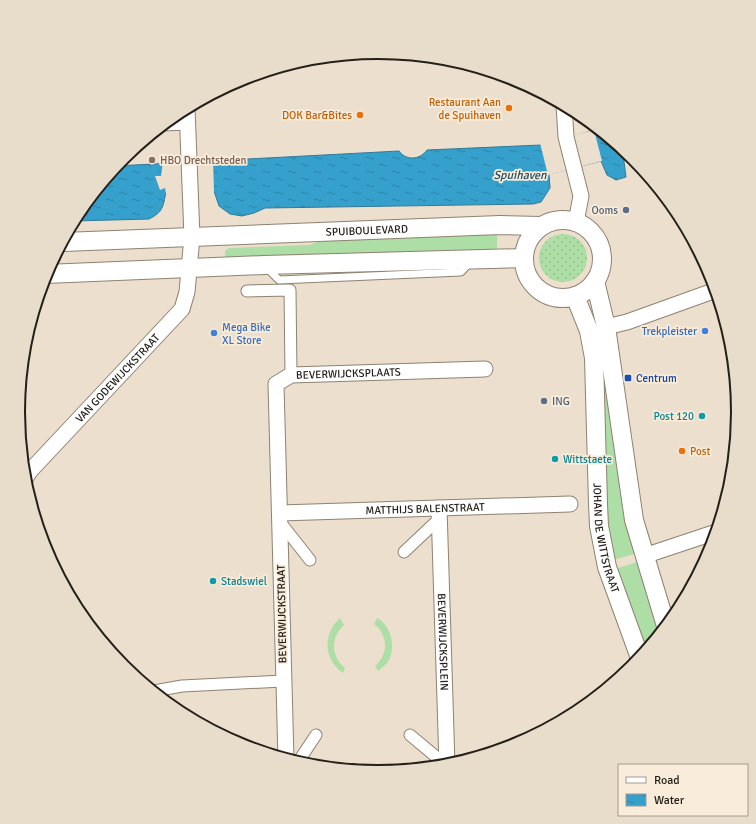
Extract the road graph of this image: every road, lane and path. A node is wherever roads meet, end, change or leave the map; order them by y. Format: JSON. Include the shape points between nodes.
{"nodes":[{"id":1,"x":565,"y":113,"type":"edge"},
{"id":2,"x":187,"y":115,"type":"edge"},
{"id":3,"x":188,"y":124,"type":"junction"},
{"id":4,"x":173,"y":125,"type":"edge"},
{"id":5,"x":576,"y":222,"type":"junction"},
{"id":6,"x":541,"y":226,"type":"junction"},
{"id":7,"x":192,"y":237,"type":"junction"},
{"id":8,"x":68,"y":242,"type":"edge"},
{"id":9,"x":524,"y":258,"type":"junction"},
{"id":10,"x":190,"y":268,"type":"junction"},
{"id":11,"x":53,"y":274,"type":"edge"},
{"id":12,"x":595,"y":281,"type":"junction"},
{"id":13,"x":247,"y":291,"type":"dead end"},
{"id":14,"x":710,"y":292,"type":"edge"},
{"id":15,"x":575,"y":296,"type":"junction"},
{"id":16,"x":606,"y":327,"type":"junction"},
{"id":17,"x":485,"y":369,"type":"dead end"},
{"id":18,"x":291,"y":375,"type":"junction"},
{"id":19,"x":279,"y":469,"type":"joint"},
{"id":20,"x":30,"y":470,"type":"edge"},
{"id":21,"x":570,"y":504,"type":"dead end"},
{"id":22,"x":439,"y":514,"type":"junction"},
{"id":23,"x":280,"y":518,"type":"junction"},
{"id":24,"x":709,"y":534,"type":"edge"},
{"id":25,"x":404,"y":552,"type":"dead end"},
{"id":26,"x":644,"y":556,"type":"junction"},
{"id":27,"x":310,"y":560,"type":"dead end"},
{"id":28,"x":664,"y":619,"type":"edge"},
{"id":29,"x":638,"y":651,"type":"edge"},
{"id":30,"x":283,"y":681,"type":"junction"},
{"id":31,"x":160,"y":690,"type":"edge"},
{"id":32,"x":316,"y":735,"type":"dead end"},
{"id":33,"x":410,"y":735,"type":"dead end"},
{"id":34,"x":286,"y":753,"type":"edge"},
{"id":35,"x":302,"y":756,"type":"edge"},
{"id":36,"x":446,"y":758,"type":"edge"},
{"id":37,"x":439,"y":759,"type":"edge"}],
"edges":[{"from":1,"to":5,"type":"street","via":[[566,137],[581,196]]},
{"from":2,"to":3,"type":"street"},
{"from":3,"to":4,"type":"street"},
{"from":3,"to":7,"type":"street"},
{"from":5,"to":6,"type":"street","via":[[552,221]]},
{"from":5,"to":12,"type":"street","via":[[592,232],[601,249],[602,265]]},
{"from":6,"to":7,"type":"street","name":"SPUIBOULEVARD","via":[[500,225]]},
{"from":6,"to":9,"type":"street","via":[[529,240]]},
{"from":7,"to":8,"type":"street","name":"SPUIBOULEVARD"},
{"from":7,"to":10,"type":"street"},
{"from":9,"to":10,"type":"street"},
{"from":9,"to":15,"type":"street","via":[[528,275],[540,290],[556,297]]},
{"from":10,"to":11,"type":"street"},
{"from":10,"to":20,"type":"street","name":"VAN GODEWIJCKSTRAAT","via":[[182,309]]},
{"from":12,"to":15,"type":"street"},
{"from":12,"to":16,"type":"street"},
{"from":13,"to":18,"type":"street","via":[[290,290]]},
{"from":14,"to":16,"type":"street"},
{"from":15,"to":29,"type":"street","name":"JOHAN DE WITTSTRAAT","via":[[589,331],[594,358],[599,526],[607,567]]},
{"from":16,"to":26,"type":"street","via":[[634,520]]},
{"from":17,"to":18,"type":"street","name":"BEVERWIJCKSPLAATS"},
{"from":18,"to":19,"type":"street","name":"BEVERWIJCKSPLAATS","via":[[276,384]]},
{"from":19,"to":23,"type":"street","name":"BEVERWIJCKSTRAAT"},
{"from":21,"to":22,"type":"street","name":"MATTHIJS BALENSTRAAT"},
{"from":22,"to":23,"type":"street","name":"MATTHIJS BALENSTRAAT"},
{"from":22,"to":25,"type":"street"},
{"from":22,"to":36,"type":"street","name":"BEVERWIJCKSPLEIN"},
{"from":23,"to":27,"type":"street"},
{"from":23,"to":30,"type":"street","name":"BEVERWIJCKSTRAAT"},
{"from":24,"to":26,"type":"street"},
{"from":26,"to":28,"type":"street"},
{"from":30,"to":31,"type":"street","via":[[182,686]]},
{"from":30,"to":34,"type":"street","name":"BEVERWIJCKSTRAAT"},
{"from":32,"to":35,"type":"street"},
{"from":33,"to":37,"type":"street","name":"BEVERWIJCKSPLEIN"}]}
